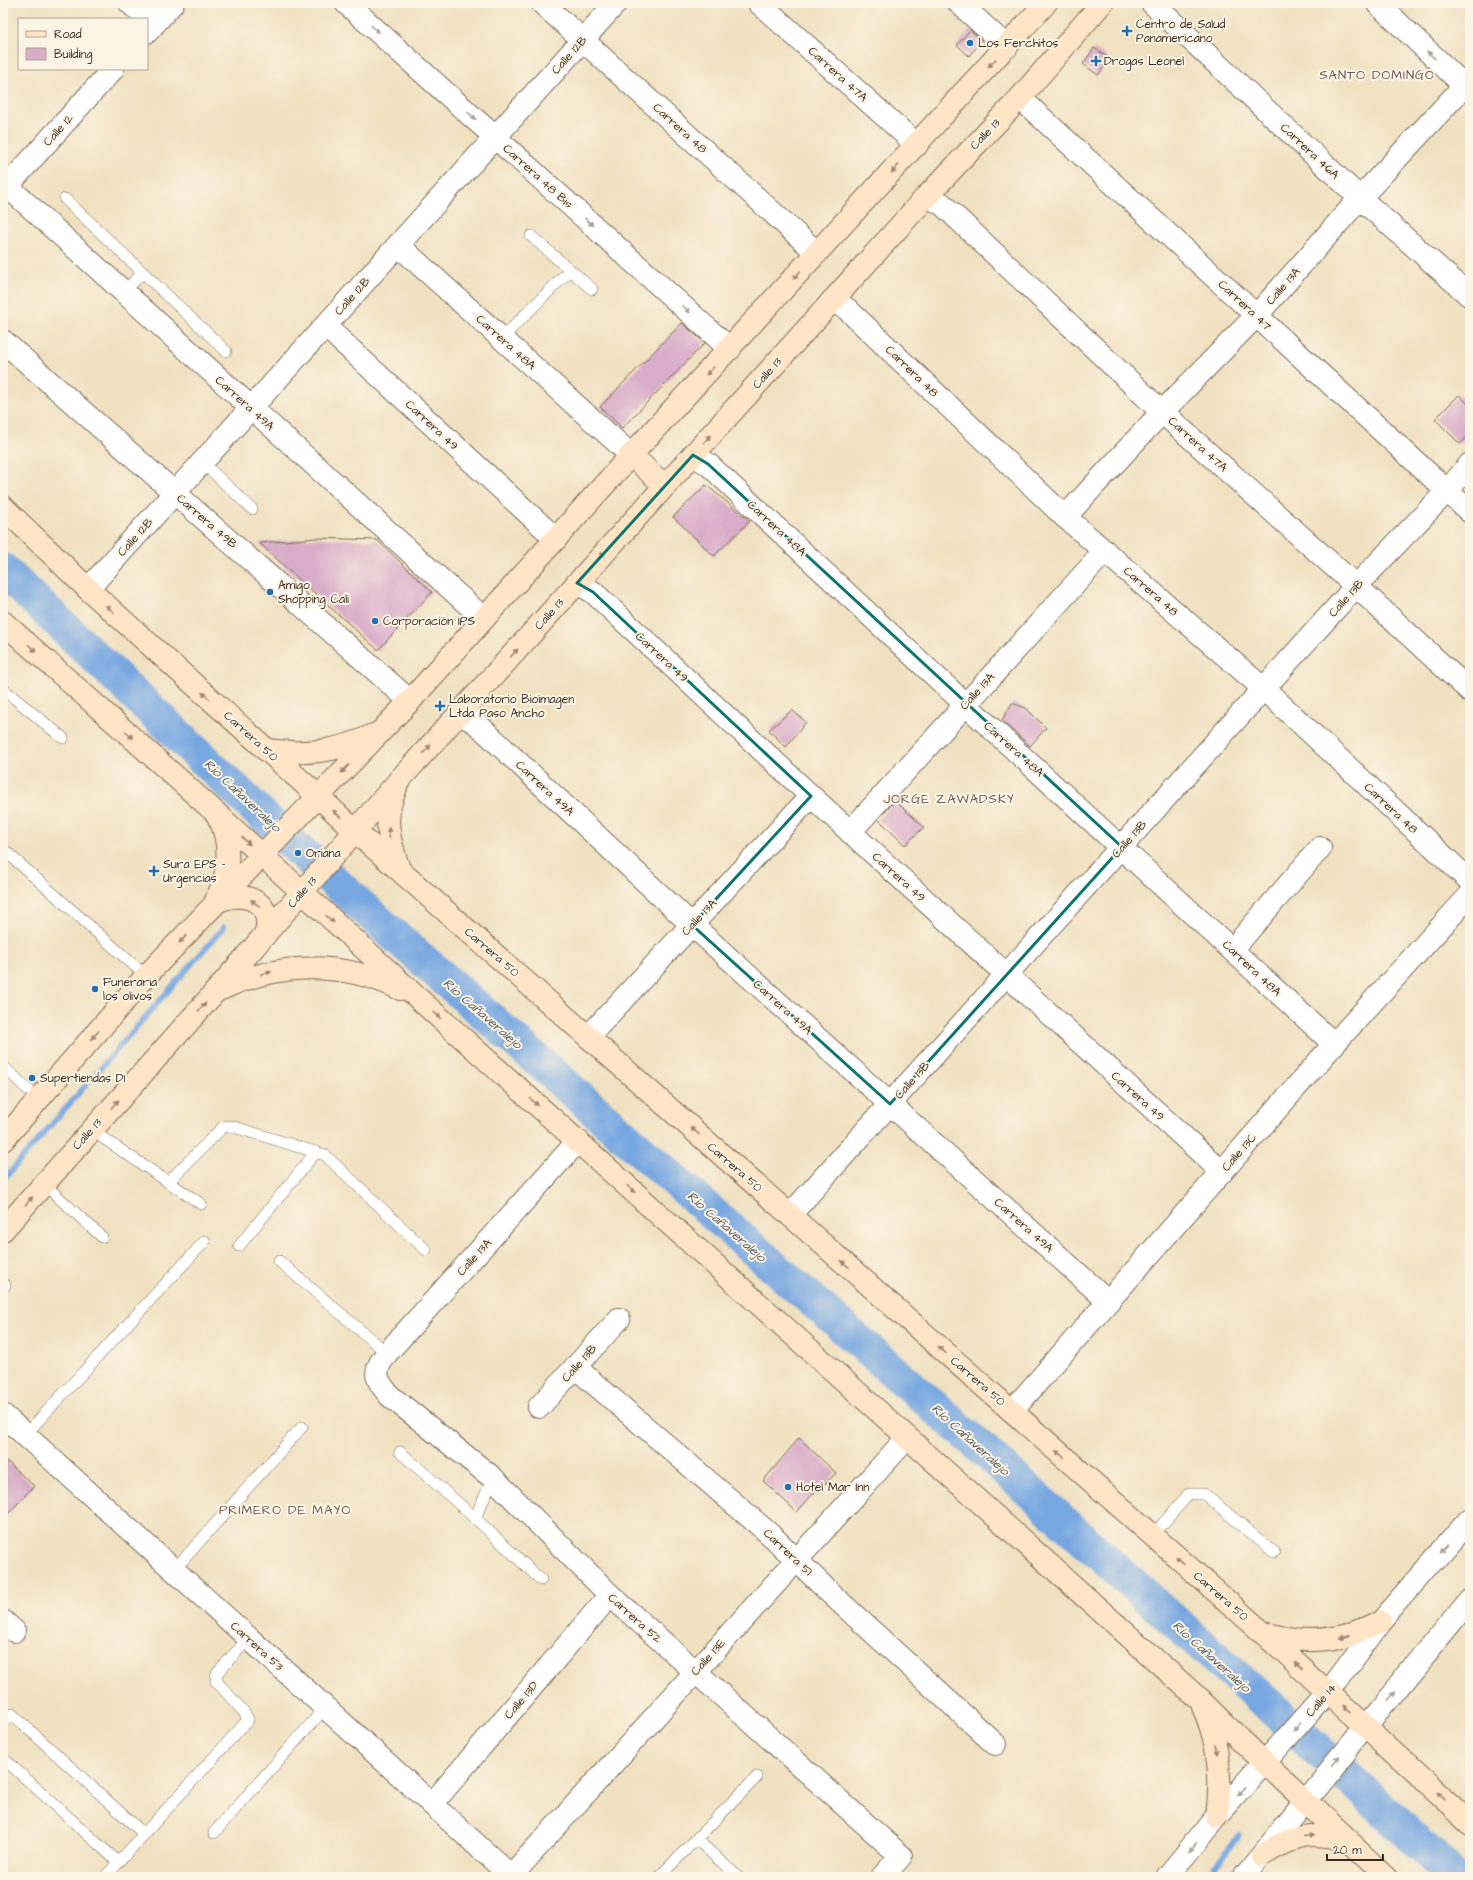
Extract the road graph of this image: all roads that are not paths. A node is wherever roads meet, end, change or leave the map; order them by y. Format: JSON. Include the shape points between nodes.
{"nodes":[{"id":1,"x":130,"y":3,"type":"edge"},
{"id":2,"x":173,"y":3,"type":"edge"},
{"id":3,"x":346,"y":3,"type":"edge"},
{"id":4,"x":542,"y":3,"type":"edge"},
{"id":5,"x":616,"y":3,"type":"edge"},
{"id":6,"x":759,"y":3,"type":"edge"},
{"id":7,"x":959,"y":3,"type":"edge"},
{"id":8,"x":1046,"y":3,"type":"edge"},
{"id":9,"x":1102,"y":3,"type":"edge"},
{"id":10,"x":1152,"y":3,"type":"edge"},
{"id":11,"x":1376,"y":3,"type":"edge"},
{"id":12,"x":142,"y":18,"type":"edge"},
{"id":13,"x":150,"y":28,"type":"edge"},
{"id":14,"x":583,"y":40,"type":"junction"},
{"id":15,"x":1007,"y":47,"type":"junction"},
{"id":16,"x":112,"y":70,"type":"edge"},
{"id":17,"x":1467,"y":88,"type":"edge"},
{"id":18,"x":1020,"y":98,"type":"junction"},
{"id":19,"x":495,"y":137,"type":"junction"},
{"id":20,"x":917,"y":145,"type":"junction"},
{"id":21,"x":5,"y":189,"type":"edge"},
{"id":22,"x":927,"y":196,"type":"junction"},
{"id":23,"x":1360,"y":198,"type":"junction"},
{"id":24,"x":65,"y":199,"type":"dead end"},
{"id":25,"x":531,"y":236,"type":"dead end"},
{"id":26,"x":398,"y":244,"type":"junction"},
{"id":27,"x":817,"y":253,"type":"junction"},
{"id":28,"x":569,"y":271,"type":"junction"},
{"id":29,"x":142,"y":273,"type":"junction"},
{"id":30,"x":592,"y":289,"type":"dead end"},
{"id":31,"x":124,"y":292,"type":"junction"},
{"id":32,"x":1470,"y":296,"type":"edge"},
{"id":33,"x":832,"y":301,"type":"junction"},
{"id":34,"x":1257,"y":315,"type":"junction"},
{"id":35,"x":325,"y":326,"type":"junction"},
{"id":36,"x":502,"y":338,"type":"junction"},
{"id":37,"x":3,"y":341,"type":"edge"},
{"id":38,"x":730,"y":349,"type":"junction"},
{"id":39,"x":226,"y":351,"type":"dead end"},
{"id":40,"x":251,"y":408,"type":"junction"},
{"id":41,"x":1162,"y":412,"type":"junction"},
{"id":42,"x":631,"y":455,"type":"junction"},
{"id":43,"x":693,"y":455,"type":"junction"},
{"id":44,"x":202,"y":462,"type":"junction"},
{"id":45,"x":1470,"y":464,"type":"edge"},
{"id":46,"x":665,"y":486,"type":"junction"},
{"id":47,"x":1447,"y":491,"type":"junction"},
{"id":48,"x":175,"y":493,"type":"junction"},
{"id":49,"x":3,"y":507,"type":"edge"},
{"id":50,"x":252,"y":509,"type":"dead end"},
{"id":51,"x":1470,"y":512,"type":"edge"},
{"id":52,"x":1065,"y":517,"type":"junction"},
{"id":53,"x":556,"y":539,"type":"junction"},
{"id":54,"x":1105,"y":551,"type":"junction"},
{"id":55,"x":577,"y":583,"type":"junction"},
{"id":56,"x":1356,"y":586,"type":"junction"},
{"id":57,"x":88,"y":589,"type":"junction"},
{"id":58,"x":483,"y":618,"type":"junction"},
{"id":59,"x":3,"y":622,"type":"edge"},
{"id":60,"x":3,"y":689,"type":"edge"},
{"id":61,"x":1264,"y":689,"type":"junction"},
{"id":62,"x":1470,"y":691,"type":"edge"},
{"id":63,"x":410,"y":701,"type":"junction"},
{"id":64,"x":965,"y":704,"type":"junction"},
{"id":65,"x":459,"y":714,"type":"junction"},
{"id":66,"x":381,"y":731,"type":"junction"},
{"id":67,"x":63,"y":738,"type":"dead end"},
{"id":68,"x":266,"y":750,"type":"junction"},
{"id":69,"x":401,"y":778,"type":"junction"},
{"id":70,"x":811,"y":796,"type":"junction"},
{"id":71,"x":313,"y":802,"type":"junction"},
{"id":72,"x":216,"y":813,"type":"junction"},
{"id":73,"x":850,"y":832,"type":"junction"},
{"id":74,"x":350,"y":837,"type":"junction"},
{"id":75,"x":1122,"y":847,"type":"junction"},
{"id":76,"x":1320,"y":848,"type":"dead end"},
{"id":77,"x":3,"y":849,"type":"edge"},
{"id":78,"x":267,"y":851,"type":"junction"},
{"id":79,"x":399,"y":870,"type":"junction"},
{"id":80,"x":1470,"y":881,"type":"edge"},
{"id":81,"x":306,"y":887,"type":"junction"},
{"id":82,"x":1470,"y":895,"type":"edge"},
{"id":83,"x":216,"y":906,"type":"junction"},
{"id":84,"x":692,"y":924,"type":"junction"},
{"id":85,"x":265,"y":935,"type":"junction"},
{"id":86,"x":1232,"y":950,"type":"junction"},
{"id":87,"x":1006,"y":975,"type":"junction"},
{"id":88,"x":146,"y":976,"type":"junction"},
{"id":89,"x":216,"y":991,"type":"junction"},
{"id":90,"x":420,"y":1000,"type":"junction"},
{"id":91,"x":588,"y":1037,"type":"junction"},
{"id":92,"x":1334,"y":1044,"type":"junction"},
{"id":93,"x":3,"y":1066,"type":"edge"},
{"id":94,"x":39,"y":1100,"type":"junction"},
{"id":95,"x":890,"y":1104,"type":"junction"},
{"id":96,"x":91,"y":1130,"type":"junction"},
{"id":97,"x":3,"y":1140,"type":"edge"},
{"id":98,"x":578,"y":1141,"type":"junction"},
{"id":99,"x":316,"y":1152,"type":"junction"},
{"id":100,"x":1222,"y":1172,"type":"junction"},
{"id":101,"x":169,"y":1182,"type":"junction"},
{"id":102,"x":44,"y":1184,"type":"junction"},
{"id":103,"x":201,"y":1204,"type":"dead end"},
{"id":104,"x":790,"y":1215,"type":"junction"},
{"id":105,"x":3,"y":1230,"type":"edge"},
{"id":106,"x":102,"y":1237,"type":"dead end"},
{"id":107,"x":206,"y":1241,"type":"dead end"},
{"id":108,"x":239,"y":1246,"type":"dead end"},
{"id":109,"x":426,"y":1250,"type":"dead end"},
{"id":110,"x":279,"y":1261,"type":"dead end"},
{"id":111,"x":1108,"y":1301,"type":"junction"},
{"id":112,"x":619,"y":1319,"type":"dead end"},
{"id":113,"x":387,"y":1354,"type":"junction"},
{"id":114,"x":575,"y":1367,"type":"junction"},
{"id":115,"x":376,"y":1375,"type":"joint"},
{"id":116,"x":539,"y":1407,"type":"dead end"},
{"id":117,"x":1012,"y":1411,"type":"junction"},
{"id":118,"x":3,"y":1415,"type":"edge"},
{"id":119,"x":302,"y":1427,"type":"dead end"},
{"id":120,"x":25,"y":1435,"type":"junction"},
{"id":121,"x":907,"y":1438,"type":"junction"},
{"id":122,"x":400,"y":1452,"type":"dead end"},
{"id":123,"x":493,"y":1478,"type":"junction"},
{"id":124,"x":475,"y":1518,"type":"junction"},
{"id":125,"x":1470,"y":1519,"type":"edge"},
{"id":126,"x":1152,"y":1536,"type":"junction"},
{"id":127,"x":1274,"y":1552,"type":"dead end"},
{"id":128,"x":796,"y":1560,"type":"junction"},
{"id":129,"x":174,"y":1570,"type":"junction"},
{"id":130,"x":541,"y":1580,"type":"dead end"},
{"id":131,"x":610,"y":1595,"type":"junction"},
{"id":132,"x":1470,"y":1599,"type":"edge"},
{"id":133,"x":1381,"y":1621,"type":"junction"},
{"id":134,"x":1262,"y":1632,"type":"junction"},
{"id":135,"x":249,"y":1638,"type":"junction"},
{"id":136,"x":695,"y":1672,"type":"junction"},
{"id":137,"x":1324,"y":1696,"type":"junction"},
{"id":138,"x":1199,"y":1699,"type":"junction"},
{"id":139,"x":325,"y":1708,"type":"junction"},
{"id":140,"x":3,"y":1723,"type":"edge"},
{"id":141,"x":1361,"y":1730,"type":"junction"},
{"id":142,"x":995,"y":1744,"type":"dead end"},
{"id":143,"x":3,"y":1758,"type":"edge"},
{"id":144,"x":1269,"y":1759,"type":"junction"},
{"id":145,"x":757,"y":1777,"type":"dead end"},
{"id":146,"x":1309,"y":1795,"type":"junction"},
{"id":147,"x":432,"y":1804,"type":"junction"},
{"id":148,"x":1217,"y":1816,"type":"junction"},
{"id":149,"x":1470,"y":1823,"type":"edge"},
{"id":150,"x":214,"y":1833,"type":"dead end"},
{"id":151,"x":144,"y":1834,"type":"junction"},
{"id":152,"x":696,"y":1839,"type":"junction"},
{"id":153,"x":1352,"y":1844,"type":"junction"},
{"id":154,"x":1261,"y":1856,"type":"junction"},
{"id":155,"x":118,"y":1862,"type":"junction"},
{"id":156,"x":105,"y":1877,"type":"edge"},
{"id":157,"x":511,"y":1877,"type":"edge"},
{"id":158,"x":659,"y":1877,"type":"edge"},
{"id":159,"x":738,"y":1877,"type":"edge"},
{"id":160,"x":882,"y":1877,"type":"edge"},
{"id":161,"x":1167,"y":1877,"type":"edge"},
{"id":162,"x":1243,"y":1877,"type":"edge"},
{"id":163,"x":1387,"y":1877,"type":"edge"}],
"edges":[{"from":1,"to":12,"type":"street"},
{"from":2,"to":13,"type":"street"},
{"from":3,"to":19,"type":"street","name":"Carrera 48 Bis","one_way":true},
{"from":4,"to":14,"type":"street","name":"Carrera 48"},
{"from":5,"to":14,"type":"street","name":"Calle 12B"},
{"from":6,"to":20,"type":"street","name":"Carrera 47A"},
{"from":7,"to":15,"type":"street"},
{"from":8,"to":15,"type":"main road"},
{"from":9,"to":18,"type":"main road","name":"Calle 13"},
{"from":10,"to":23,"type":"street","name":"Carrera 46A"},
{"from":17,"to":11,"type":"street","one_way":true},
{"from":14,"to":19,"type":"street","name":"Calle 12B"},
{"from":14,"to":27,"type":"street","name":"Carrera 48"},
{"from":15,"to":20,"type":"main road","one_way":true},
{"from":16,"to":21,"type":"street","name":"Calle 12"},
{"from":17,"to":23,"type":"street","name":"Calle 13A"},
{"from":18,"to":22,"type":"main road","name":"Calle 13"},
{"from":18,"to":34,"type":"street","name":"Carrera 47"},
{"from":19,"to":26,"type":"street","name":"Calle 12B"},
{"from":19,"to":38,"type":"street","name":"Carrera 48 Bis","one_way":true},
{"from":20,"to":27,"type":"main road","one_way":true},
{"from":21,"to":31,"type":"street","name":"Carrera 49A"},
{"from":22,"to":33,"type":"main road","name":"Calle 13"},
{"from":22,"to":41,"type":"street","name":"Carrera 47A","via":[[942,204]]},
{"from":23,"to":32,"type":"street","name":"Carrera 46A"},
{"from":23,"to":34,"type":"street","name":"Calle 13A"},
{"from":24,"to":29,"type":"lane"},
{"from":25,"to":28,"type":"lane"},
{"from":26,"to":35,"type":"street","name":"Calle 12B"},
{"from":26,"to":36,"type":"street","name":"Carrera 48A"},
{"from":27,"to":38,"type":"main road","one_way":true},
{"from":28,"to":30,"type":"lane"},
{"from":28,"to":36,"type":"lane"},
{"from":29,"to":31,"type":"lane"},
{"from":29,"to":39,"type":"lane"},
{"from":31,"to":40,"type":"street","name":"Carrera 49A"},
{"from":43,"to":33,"type":"main road","name":"Calle 13","one_way":true},
{"from":33,"to":52,"type":"street","name":"Carrera 48","via":[[847,309]]},
{"from":34,"to":41,"type":"street","name":"Calle 13A"},
{"from":34,"to":47,"type":"street","name":"Carrera 47"},
{"from":35,"to":40,"type":"street","name":"Calle 12B"},
{"from":35,"to":53,"type":"street","name":"Carrera 49"},
{"from":36,"to":42,"type":"street","name":"Carrera 48A"},
{"from":37,"to":48,"type":"street","name":"Carrera 49B"},
{"from":38,"to":42,"type":"main road","one_way":true},
{"from":40,"to":44,"type":"street","name":"Calle 12B"},
{"from":40,"to":58,"type":"street","name":"Carrera 49A"},
{"from":41,"to":52,"type":"street","name":"Calle 13A"},
{"from":41,"to":56,"type":"street","name":"Carrera 47A"},
{"from":42,"to":46,"type":"main road"},
{"from":42,"to":53,"type":"main road"},
{"from":43,"to":46,"type":"main road","name":"Calle 13"},
{"from":43,"to":64,"type":"street","name":"Carrera 48A","via":[[708,464]]},
{"from":44,"to":48,"type":"street","name":"Calle 12B"},
{"from":44,"to":50,"type":"lane"},
{"from":45,"to":47,"type":"street","name":"Calle 13B"},
{"from":55,"to":46,"type":"main road","name":"Calle 13","one_way":true},
{"from":47,"to":51,"type":"street","name":"Carrera 47"},
{"from":47,"to":56,"type":"street","name":"Calle 13B"},
{"from":48,"to":57,"type":"street","name":"Calle 12B"},
{"from":48,"to":63,"type":"street","name":"Carrera 49B"},
{"from":49,"to":57,"type":"main road","name":"Carrera 50"},
{"from":52,"to":54,"type":"street","name":"Carrera 48"},
{"from":53,"to":58,"type":"main road"},
{"from":54,"to":61,"type":"street","name":"Carrera 48"},
{"from":54,"to":64,"type":"street","name":"Calle 13A"},
{"from":65,"to":55,"type":"main road","name":"Calle 13","one_way":true},
{"from":55,"to":70,"type":"street","name":"Carrera 49","via":[[593,592]]},
{"from":56,"to":61,"type":"street","name":"Calle 13B"},
{"from":56,"to":62,"type":"street","name":"Carrera 47A"},
{"from":68,"to":57,"type":"main road","name":"Carrera 50","one_way":true},
{"from":58,"to":63,"type":"main road"},
{"from":59,"to":72,"type":"main road","one_way":true},
{"from":60,"to":67,"type":"lane"},
{"from":61,"to":75,"type":"street","name":"Calle 13B"},
{"from":61,"to":80,"type":"street","name":"Carrera 48"},
{"from":63,"to":66,"type":"main road"},
{"from":64,"to":73,"type":"street","name":"Calle 13A"},
{"from":64,"to":75,"type":"street","name":"Carrera 48A"},
{"from":69,"to":65,"type":"main road","name":"Calle 13","one_way":true},
{"from":65,"to":84,"type":"street","name":"Carrera 49A","via":[[475,722]]},
{"from":66,"to":68,"type":"main road","via":[[348,746],[321,752]]},
{"from":66,"to":71,"type":"main road","one_way":true},
{"from":68,"to":71,"type":"main road","name":"Carrera 50"},
{"from":69,"to":74,"type":"main road","name":"Calle 13"},
{"from":79,"to":69,"type":"main road","one_way":true,"via":[[390,845],[388,828],[391,802]]},
{"from":70,"to":73,"type":"street","name":"Carrera 49"},
{"from":70,"to":84,"type":"street","name":"Calle 13A"},
{"from":74,"to":71,"type":"main road","name":"Carrera 50","one_way":true},
{"from":71,"to":78,"type":"main road"},
{"from":72,"to":78,"type":"main road","one_way":true},
{"from":72,"to":83,"type":"main road","via":[[227,841],[228,862]]},
{"from":73,"to":87,"type":"street","name":"Carrera 49"},
{"from":74,"to":79,"type":"main road","name":"Carrera 50"},
{"from":74,"to":81,"type":"main road","name":"Calle 13"},
{"from":75,"to":86,"type":"street","name":"Carrera 48A"},
{"from":75,"to":87,"type":"street","name":"Calle 13B"},
{"from":76,"to":86,"type":"street"},
{"from":77,"to":88,"type":"lane"},
{"from":78,"to":81,"type":"main road"},
{"from":78,"to":83,"type":"main road"},
{"from":79,"to":91,"type":"main road","name":"Carrera 50"},
{"from":81,"to":85,"type":"main road","name":"Calle 13"},
{"from":81,"to":90,"type":"main road","one_way":true},
{"from":82,"to":92,"type":"street","name":"Calle 13C"},
{"from":85,"to":83,"type":"main road","one_way":true,"via":[[266,917],[256,902],[238,896]]},
{"from":83,"to":88,"type":"main road","one_way":true},
{"from":84,"to":91,"type":"street","name":"Calle 13A"},
{"from":84,"to":95,"type":"street","name":"Carrera 49A"},
{"from":85,"to":89,"type":"main road","name":"Calle 13"},
{"from":86,"to":92,"type":"street","name":"Carrera 48A"},
{"from":87,"to":95,"type":"street","name":"Calle 13B"},
{"from":87,"to":100,"type":"street","name":"Carrera 49"},
{"from":88,"to":94,"type":"main road","one_way":true},
{"from":89,"to":90,"type":"main road","one_way":true,"via":[[258,974],[310,967],[367,976],[386,982]]},
{"from":96,"to":89,"type":"main road","name":"Calle 13","one_way":true},
{"from":90,"to":98,"type":"main road","one_way":true},
{"from":104,"to":91,"type":"main road","name":"Carrera 50","one_way":true},
{"from":92,"to":100,"type":"street","name":"Calle 13C"},
{"from":93,"to":94,"type":"lane"},
{"from":94,"to":97,"type":"main road"},
{"from":95,"to":104,"type":"street","name":"Calle 13B"},
{"from":95,"to":111,"type":"street","name":"Carrera 49A"},
{"from":96,"to":101,"type":"lane"},
{"from":96,"to":102,"type":"main road","name":"Calle 13"},
{"from":98,"to":113,"type":"street","name":"Calle 13A"},
{"from":98,"to":121,"type":"main road","one_way":true},
{"from":99,"to":101,"type":"lane","via":[[226,1126],[217,1132]]},
{"from":99,"to":108,"type":"lane"},
{"from":99,"to":109,"type":"lane","via":[[325,1155]]},
{"from":100,"to":111,"type":"street","name":"Calle 13C"},
{"from":101,"to":103,"type":"lane"},
{"from":105,"to":102,"type":"main road","name":"Calle 13","one_way":true},
{"from":102,"to":106,"type":"lane"},
{"from":117,"to":104,"type":"main road","name":"Carrera 50","one_way":true},
{"from":107,"to":120,"type":"lane"},
{"from":110,"to":113,"type":"lane"},
{"from":111,"to":117,"type":"street","name":"Calle 13C"},
{"from":112,"to":114,"type":"street","name":"Calle 13B"},
{"from":113,"to":115,"type":"street","name":"Calle 13A","via":[[379,1364]]},
{"from":114,"to":116,"type":"street","name":"Calle 13B"},
{"from":114,"to":128,"type":"street","name":"Carrera 51"},
{"from":115,"to":123,"type":"street","name":"Carrera 52","via":[[390,1396]]},
{"from":126,"to":117,"type":"main road","name":"Carrera 50","one_way":true},
{"from":118,"to":120,"type":"street","name":"Carrera 53"},
{"from":119,"to":129,"type":"lane"},
{"from":120,"to":129,"type":"street","name":"Carrera 53"},
{"from":121,"to":128,"type":"street","name":"Calle 13E"},
{"from":121,"to":138,"type":"main road"},
{"from":122,"to":124,"type":"lane"},
{"from":123,"to":124,"type":"lane"},
{"from":123,"to":131,"type":"street","name":"Carrera 52"},
{"from":124,"to":130,"type":"lane"},
{"from":125,"to":133,"type":"street","name":"Calle 14","one_way":true},
{"from":126,"to":127,"type":"lane","via":[[1189,1494],[1204,1494]]},
{"from":134,"to":126,"type":"main road","name":"Carrera 50","one_way":true},
{"from":128,"to":136,"type":"street","name":"Calle 13E"},
{"from":128,"to":142,"type":"street","name":"Carrera 51"},
{"from":129,"to":135,"type":"street","name":"Carrera 53"},
{"from":131,"to":136,"type":"street","name":"Carrera 52"},
{"from":131,"to":147,"type":"street","name":"Calle 13D"},
{"from":141,"to":132,"type":"street","one_way":true},
{"from":133,"to":134,"type":"main road","one_way":true,"via":[[1356,1633],[1321,1640],[1291,1639]]},
{"from":133,"to":137,"type":"street","name":"Calle 14"},
{"from":137,"to":134,"type":"main road","name":"Carrera 50","one_way":true},
{"from":135,"to":139,"type":"street","name":"Carrera 53"},
{"from":135,"to":151,"type":"lane","via":[[217,1673],[216,1681],[248,1720]]},
{"from":136,"to":157,"type":"street","name":"Calle 13E"},
{"from":136,"to":160,"type":"street","name":"Carrera 52","via":[[901,1856]]},
{"from":141,"to":137,"type":"main road","name":"Carrera 50","one_way":true},
{"from":137,"to":144,"type":"street","name":"Calle 14","one_way":true},
{"from":138,"to":144,"type":"main road"},
{"from":138,"to":148,"type":"main road","one_way":true,"via":[[1212,1731],[1219,1764]]},
{"from":139,"to":147,"type":"street","name":"Carrera 53"},
{"from":139,"to":150,"type":"lane"},
{"from":140,"to":151,"type":"lane","via":[[12,1714]]},
{"from":146,"to":141,"type":"street","one_way":true},
{"from":149,"to":141,"type":"main road","name":"Carrera 50","one_way":true},
{"from":143,"to":155,"type":"lane"},
{"from":144,"to":146,"type":"main road"},
{"from":144,"to":148,"type":"street","name":"Calle 14","one_way":true},
{"from":145,"to":152,"type":"lane"},
{"from":146,"to":153,"type":"main road"},
{"from":146,"to":154,"type":"street"},
{"from":147,"to":157,"type":"street","name":"Carrera 53"},
{"from":148,"to":161,"type":"street","name":"Calle 14","one_way":true},
{"from":151,"to":155,"type":"lane"},
{"from":152,"to":158,"type":"lane"},
{"from":152,"to":159,"type":"lane"},
{"from":154,"to":153,"type":"main road","one_way":true,"via":[[1278,1844],[1307,1836],[1335,1838]]},
{"from":153,"to":163,"type":"main road"},
{"from":154,"to":162,"type":"street"},
{"from":155,"to":156,"type":"lane"}]}
